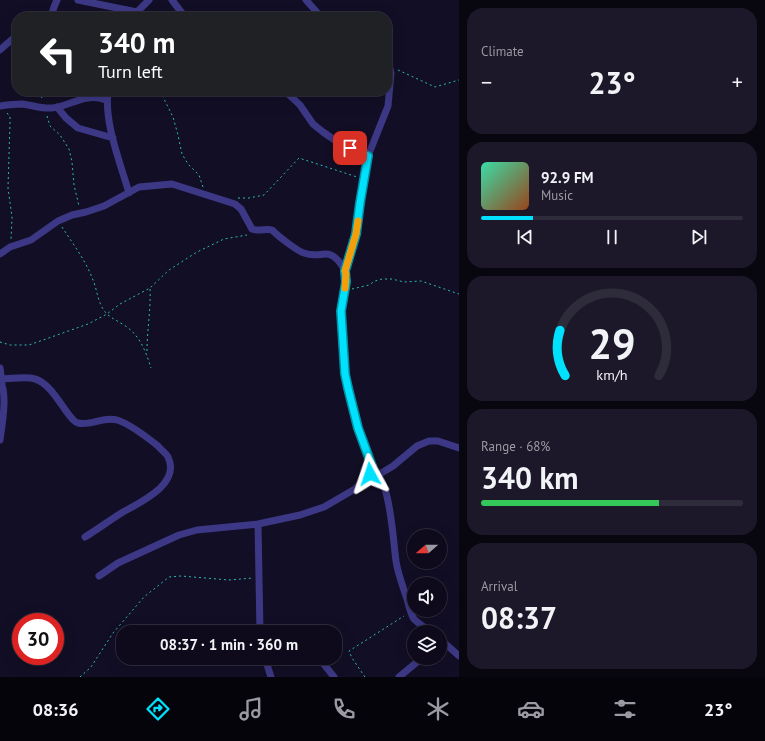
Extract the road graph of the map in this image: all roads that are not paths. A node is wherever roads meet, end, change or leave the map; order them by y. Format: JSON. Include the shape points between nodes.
{"nodes":[{"id":1,"x":57,"y":0,"type":"edge"},
{"id":2,"x":78,"y":0,"type":"edge"},
{"id":3,"x":149,"y":0,"type":"edge"},
{"id":4,"x":172,"y":0,"type":"edge"},
{"id":5,"x":306,"y":0,"type":"edge"},
{"id":6,"x":52,"y":12,"type":"edge"},
{"id":7,"x":124,"y":12,"type":"edge"},
{"id":8,"x":138,"y":12,"type":"edge"},
{"id":9,"x":181,"y":12,"type":"edge"},
{"id":10,"x":317,"y":12,"type":"edge"},
{"id":11,"x":12,"y":39,"type":"edge"},
{"id":12,"x":0,"y":50,"type":"edge"},
{"id":13,"x":107,"y":96,"type":"edge"},
{"id":14,"x":290,"y":96,"type":"edge"},
{"id":15,"x":389,"y":96,"type":"edge"},
{"id":16,"x":106,"y":100,"type":"junction"},
{"id":17,"x":1,"y":106,"type":"edge"},
{"id":18,"x":57,"y":107,"type":"junction"},
{"id":19,"x":112,"y":138,"type":"junction"},
{"id":20,"x":368,"y":156,"type":"junction"},
{"id":21,"x":129,"y":193,"type":"junction"},
{"id":22,"x":0,"y":254,"type":"edge"},
{"id":23,"x":345,"y":271,"type":"junction"},
{"id":24,"x":0,"y":368,"type":"edge"},
{"id":25,"x":1,"y":381,"type":"edge"},
{"id":26,"x":0,"y":440,"type":"edge"},
{"id":27,"x":459,"y":448,"type":"edge"},
{"id":28,"x":372,"y":466,"type":"junction"},
{"id":29,"x":378,"y":475,"type":"junction"},
{"id":30,"x":258,"y":524,"type":"junction"},
{"id":31,"x":85,"y":537,"type":"dead end"},
{"id":32,"x":99,"y":576,"type":"dead end"},
{"id":33,"x":260,"y":625,"type":"edge"},
{"id":34,"x":422,"y":625,"type":"edge"},
{"id":35,"x":447,"y":646,"type":"edge"},
{"id":36,"x":459,"y":656,"type":"edge"},
{"id":37,"x":267,"y":665,"type":"edge"},
{"id":38,"x":325,"y":665,"type":"edge"},
{"id":39,"x":414,"y":665,"type":"edge"},
{"id":40,"x":271,"y":677,"type":"edge"},
{"id":41,"x":334,"y":677,"type":"edge"},
{"id":42,"x":399,"y":677,"type":"edge"}],
"edges":[{"from":1,"to":6,"type":"street"},
{"from":2,"to":7,"type":"street"},
{"from":3,"to":8,"type":"street"},
{"from":4,"to":9,"type":"street"},
{"from":5,"to":10,"type":"street"},
{"from":11,"to":12,"type":"street"},
{"from":13,"to":16,"type":"street"},
{"from":14,"to":20,"type":"street","via":[[323,132]]},
{"from":15,"to":20,"type":"street","via":[[388,106]]},
{"from":16,"to":18,"type":"street","via":[[82,99]]},
{"from":16,"to":19,"type":"street"},
{"from":17,"to":18,"type":"street","via":[[20,104]]},
{"from":18,"to":19,"type":"street","via":[[78,128]]},
{"from":19,"to":21,"type":"street"},
{"from":20,"to":23,"type":"street","via":[[356,234]]},
{"from":21,"to":22,"type":"street","via":[[104,206],[72,215],[31,240],[10,247]]},
{"from":21,"to":23,"type":"street","via":[[139,187],[172,184],[232,203],[241,209],[254,230],[272,230],[305,254],[330,254]]},
{"from":23,"to":28,"type":"street","via":[[341,311],[345,374],[351,405]]},
{"from":24,"to":25,"type":"street"},
{"from":25,"to":26,"type":"street","via":[[4,392]]},
{"from":25,"to":31,"type":"street","via":[[34,379],[41,382],[61,402],[73,421],[78,423],[117,420],[153,442],[168,456],[171,472],[153,496]]},
{"from":27,"to":29,"type":"street","via":[[438,441],[429,441],[417,446]]},
{"from":28,"to":29,"type":"street"},
{"from":28,"to":30,"type":"street","via":[[370,474],[355,489],[324,507]]},
{"from":29,"to":34,"type":"street","via":[[388,501],[396,563],[411,612]]},
{"from":30,"to":32,"type":"street","via":[[196,530],[179,535],[118,563]]},
{"from":30,"to":33,"type":"street"},
{"from":35,"to":36,"type":"street"},
{"from":37,"to":40,"type":"street"},
{"from":38,"to":41,"type":"street"},
{"from":39,"to":42,"type":"street"}]}
